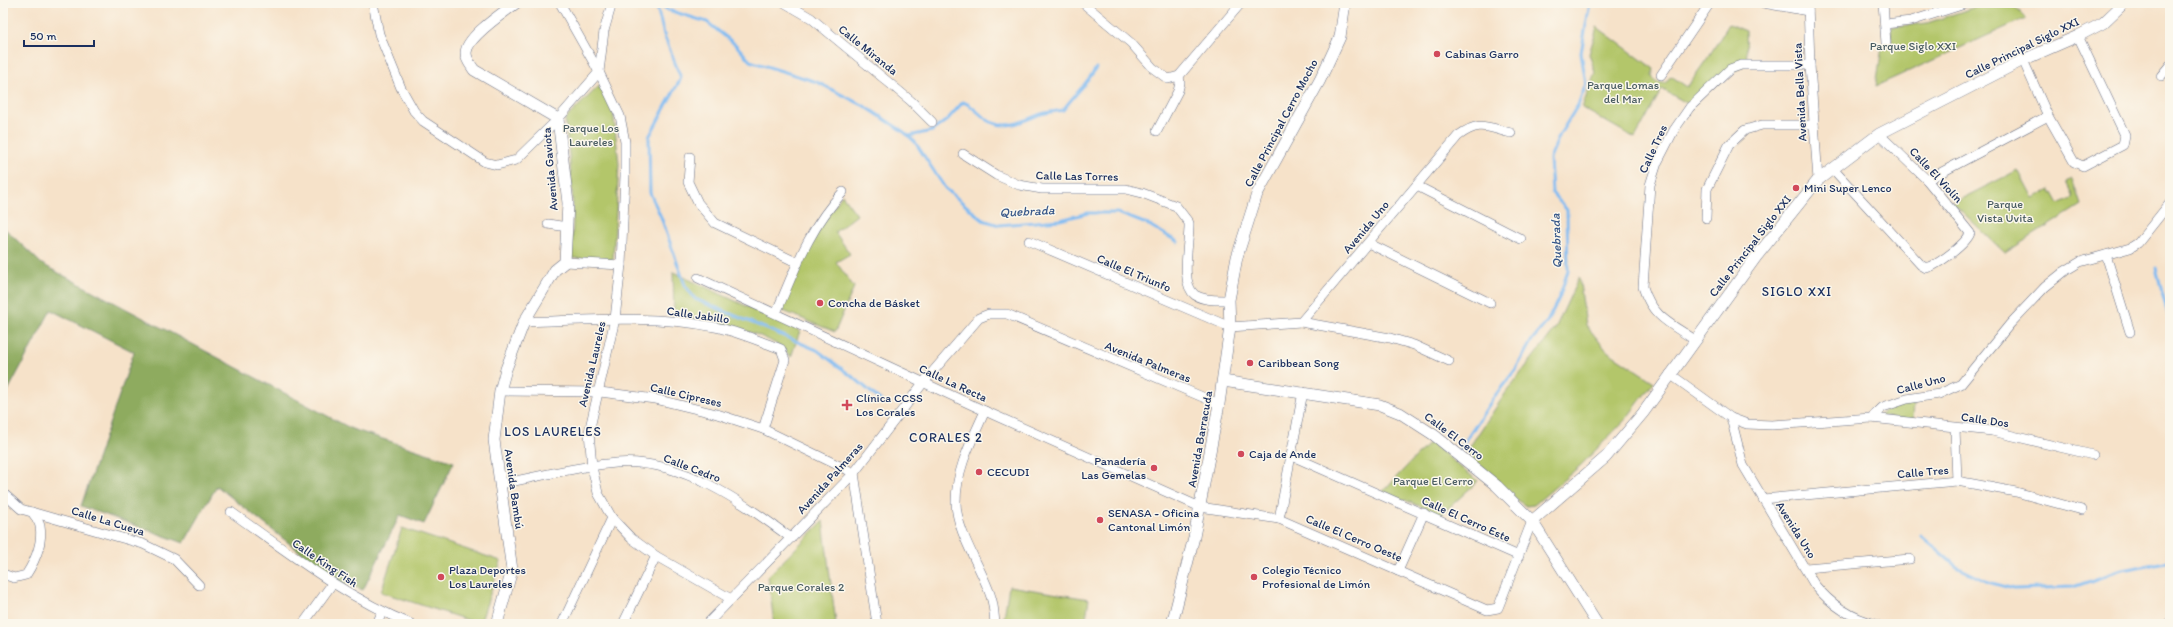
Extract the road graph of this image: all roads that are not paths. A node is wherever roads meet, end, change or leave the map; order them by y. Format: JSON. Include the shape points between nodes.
{"nodes":[{"id":1,"x":373,"y":3,"type":"edge"},
{"id":2,"x":516,"y":3,"type":"edge"},
{"id":3,"x":560,"y":3,"type":"edge"},
{"id":4,"x":612,"y":3,"type":"edge"},
{"id":5,"x":785,"y":3,"type":"edge"},
{"id":6,"x":1083,"y":3,"type":"edge"},
{"id":7,"x":1241,"y":3,"type":"edge"},
{"id":8,"x":1345,"y":3,"type":"edge"},
{"id":9,"x":1710,"y":3,"type":"edge"},
{"id":10,"x":1763,"y":3,"type":"edge"},
{"id":11,"x":1883,"y":3,"type":"edge"},
{"id":12,"x":1968,"y":3,"type":"edge"},
{"id":13,"x":2124,"y":3,"type":"edge"},
{"id":14,"x":1808,"y":7,"type":"edge"},
{"id":15,"x":1885,"y":24,"type":"junction"},
{"id":16,"x":2078,"y":36,"type":"junction"},
{"id":17,"x":1886,"y":43,"type":"dead end"},
{"id":18,"x":2023,"y":60,"type":"junction"},
{"id":19,"x":1810,"y":65,"type":"junction"},
{"id":20,"x":2170,"y":65,"type":"edge"},
{"id":21,"x":600,"y":72,"type":"junction"},
{"id":22,"x":1661,"y":75,"type":"dead end"},
{"id":23,"x":1179,"y":76,"type":"junction"},
{"id":24,"x":2161,"y":76,"type":"dead end"},
{"id":25,"x":2048,"y":116,"type":"junction"},
{"id":26,"x":558,"y":119,"type":"junction"},
{"id":27,"x":932,"y":122,"type":"dead end"},
{"id":28,"x":1814,"y":125,"type":"junction"},
{"id":29,"x":1157,"y":131,"type":"dead end"},
{"id":30,"x":1511,"y":133,"type":"dead end"},
{"id":31,"x":1879,"y":134,"type":"junction"},
{"id":32,"x":963,"y":154,"type":"dead end"},
{"id":33,"x":690,"y":157,"type":"dead end"},
{"id":34,"x":1833,"y":169,"type":"junction"},
{"id":35,"x":1818,"y":180,"type":"junction"},
{"id":36,"x":1927,"y":180,"type":"junction"},
{"id":37,"x":1417,"y":186,"type":"junction"},
{"id":38,"x":843,"y":192,"type":"dead end"},
{"id":39,"x":2170,"y":203,"type":"edge"},
{"id":40,"x":1706,"y":218,"type":"dead end"},
{"id":41,"x":548,"y":224,"type":"dead end"},
{"id":42,"x":567,"y":226,"type":"junction"},
{"id":43,"x":1521,"y":239,"type":"dead end"},
{"id":44,"x":1029,"y":241,"type":"dead end"},
{"id":45,"x":1368,"y":243,"type":"junction"},
{"id":46,"x":2106,"y":255,"type":"junction"},
{"id":47,"x":564,"y":262,"type":"junction"},
{"id":48,"x":798,"y":263,"type":"junction"},
{"id":49,"x":621,"y":265,"type":"junction"},
{"id":50,"x":698,"y":278,"type":"dead end"},
{"id":51,"x":1229,"y":300,"type":"junction"},
{"id":52,"x":1490,"y":303,"type":"dead end"},
{"id":53,"x":776,"y":313,"type":"junction"},
{"id":54,"x":616,"y":320,"type":"junction"},
{"id":55,"x":524,"y":322,"type":"junction"},
{"id":56,"x":1301,"y":322,"type":"junction"},
{"id":57,"x":1230,"y":327,"type":"junction"},
{"id":58,"x":2130,"y":332,"type":"dead end"},
{"id":59,"x":1695,"y":340,"type":"junction"},
{"id":60,"x":1449,"y":360,"type":"dead end"},
{"id":61,"x":1670,"y":374,"type":"junction"},
{"id":62,"x":1223,"y":381,"type":"junction"},
{"id":63,"x":923,"y":383,"type":"junction"},
{"id":64,"x":500,"y":391,"type":"junction"},
{"id":65,"x":600,"y":392,"type":"junction"},
{"id":66,"x":1302,"y":392,"type":"junction"},
{"id":67,"x":1219,"y":404,"type":"junction"},
{"id":68,"x":985,"y":411,"type":"junction"},
{"id":69,"x":1731,"y":418,"type":"junction"},
{"id":70,"x":1871,"y":418,"type":"junction"},
{"id":71,"x":1955,"y":428,"type":"junction"},
{"id":72,"x":762,"y":429,"type":"junction"},
{"id":73,"x":2094,"y":455,"type":"dead end"},
{"id":74,"x":1292,"y":456,"type":"junction"},
{"id":75,"x":592,"y":467,"type":"junction"},
{"id":76,"x":854,"y":473,"type":"junction"},
{"id":77,"x":1957,"y":481,"type":"junction"},
{"id":78,"x":500,"y":484,"type":"junction"},
{"id":79,"x":3,"y":493,"type":"edge"},
{"id":80,"x":1763,"y":499,"type":"junction"},
{"id":81,"x":1200,"y":507,"type":"junction"},
{"id":82,"x":2082,"y":510,"type":"dead end"},
{"id":83,"x":32,"y":512,"type":"junction"},
{"id":84,"x":231,"y":512,"type":"dead end"},
{"id":85,"x":1424,"y":513,"type":"junction"},
{"id":86,"x":612,"y":518,"type":"junction"},
{"id":87,"x":1279,"y":519,"type":"junction"},
{"id":88,"x":1532,"y":521,"type":"junction"},
{"id":89,"x":791,"y":538,"type":"junction"},
{"id":90,"x":656,"y":556,"type":"junction"},
{"id":91,"x":1519,"y":556,"type":"junction"},
{"id":92,"x":1910,"y":559,"type":"dead end"},
{"id":93,"x":1806,"y":568,"type":"junction"},
{"id":94,"x":1398,"y":571,"type":"junction"},
{"id":95,"x":3,"y":574,"type":"edge"},
{"id":96,"x":332,"y":584,"type":"junction"},
{"id":97,"x":199,"y":585,"type":"dead end"},
{"id":98,"x":731,"y":599,"type":"junction"},
{"id":99,"x":382,"y":612,"type":"junction"},
{"id":100,"x":303,"y":624,"type":"edge"},
{"id":101,"x":377,"y":624,"type":"edge"},
{"id":102,"x":411,"y":624,"type":"edge"},
{"id":103,"x":497,"y":624,"type":"edge"},
{"id":104,"x":562,"y":624,"type":"edge"},
{"id":105,"x":623,"y":624,"type":"edge"},
{"id":106,"x":707,"y":624,"type":"edge"},
{"id":107,"x":877,"y":624,"type":"edge"},
{"id":108,"x":995,"y":624,"type":"edge"},
{"id":109,"x":1172,"y":624,"type":"edge"},
{"id":110,"x":1598,"y":624,"type":"edge"},
{"id":111,"x":1876,"y":624,"type":"edge"}],
"edges":[{"from":1,"to":26,"type":"street","via":[[379,34],[401,88],[414,111],[423,121],[485,162],[497,165],[516,160]]},
{"from":2,"to":26,"type":"street","name":"Avenida Gaviota","via":[[471,40],[466,53],[469,63],[474,70]]},
{"from":3,"to":21,"type":"street","name":"Avenida Laureles"},
{"from":4,"to":21,"type":"street","via":[[604,31]]},
{"from":5,"to":27,"type":"street","name":"Calle Miranda","via":[[811,18],[911,101]]},
{"from":6,"to":23,"type":"street","via":[[1131,43],[1153,68],[1168,79]]},
{"from":7,"to":23,"type":"street"},
{"from":8,"to":51,"type":"street","name":"Calle Principal Cerro Mocho","via":[[1340,37],[1320,80],[1257,194],[1237,257]]},
{"from":9,"to":22,"type":"street"},
{"from":10,"to":14,"type":"street"},
{"from":11,"to":15,"type":"street"},
{"from":12,"to":15,"type":"street","via":[[1911,21]]},
{"from":13,"to":16,"type":"street","name":"Calle Principal Siglo XXI","via":[[2103,23]]},
{"from":14,"to":19,"type":"street","name":"Avenida Bella Vista"},
{"from":15,"to":17,"type":"street"},
{"from":16,"to":18,"type":"street","name":"Calle Principal Siglo XXI"},
{"from":16,"to":25,"type":"street","via":[[2125,131],[2125,141],[2123,145],[2083,166],[2078,165]]},
{"from":18,"to":25,"type":"street"},
{"from":18,"to":31,"type":"street","name":"Calle Principal Siglo XXI"},
{"from":19,"to":28,"type":"street","name":"Avenida Bella Vista"},
{"from":19,"to":59,"type":"street","name":"Calle Tres","via":[[1741,65],[1730,69],[1690,107],[1674,130],[1657,164],[1650,185],[1643,287],[1648,302],[1657,315]]},
{"from":20,"to":24,"type":"street"},
{"from":21,"to":26,"type":"street"},
{"from":21,"to":49,"type":"street","name":"Avenida Laureles","via":[[620,116],[624,142]]},
{"from":23,"to":29,"type":"street","via":[[1178,90]]},
{"from":25,"to":36,"type":"street"},
{"from":26,"to":42,"type":"street","name":"Avenida Gaviota","via":[[566,184]]},
{"from":28,"to":35,"type":"street","name":"Avenida Bella Vista"},
{"from":28,"to":40,"type":"street","via":[[1762,125],[1745,130],[1729,145],[1707,189]]},
{"from":30,"to":37,"type":"street","name":"Avenida Uno","via":[[1479,125],[1469,128],[1458,136]]},
{"from":31,"to":34,"type":"street","name":"Calle Principal Siglo XXI"},
{"from":31,"to":36,"type":"street","name":"Calle El Violín"},
{"from":32,"to":51,"type":"street","name":"Calle Las Torres","via":[[996,175],[1019,185],[1042,189],[1126,189],[1176,206],[1190,222],[1186,277],[1190,290],[1196,296]]},
{"from":33,"to":48,"type":"street","via":[[688,182],[698,203],[715,223]]},
{"from":34,"to":35,"type":"street","name":"Calle Principal Siglo XXI"},
{"from":34,"to":36,"type":"street","name":"Calle El Violín","via":[[1926,268],[1936,264],[1968,239],[1970,233]]},
{"from":35,"to":59,"type":"street","name":"Calle Principal Siglo XXI","via":[[1756,257]]},
{"from":37,"to":43,"type":"street"},
{"from":37,"to":45,"type":"street","name":"Avenida Uno"},
{"from":38,"to":48,"type":"street","via":[[820,219]]},
{"from":39,"to":46,"type":"street","name":"Calle Uno","via":[[2138,244]]},
{"from":41,"to":42,"type":"street"},
{"from":42,"to":47,"type":"street","name":"Avenida Gaviota"},
{"from":44,"to":57,"type":"street","name":"Calle El Triunfo"},
{"from":45,"to":52,"type":"street"},
{"from":45,"to":56,"type":"street","name":"Avenida Uno"},
{"from":46,"to":58,"type":"street"},
{"from":46,"to":70,"type":"street","name":"Calle Uno","via":[[2080,262],[2045,287],[2010,324],[1961,384],[1939,394],[1907,399],[1883,407]]},
{"from":47,"to":49,"type":"street"},
{"from":47,"to":55,"type":"street","name":"Avenida Bambú","via":[[555,270]]},
{"from":48,"to":53,"type":"street"},
{"from":49,"to":54,"type":"street","name":"Avenida Laureles"},
{"from":50,"to":53,"type":"street","name":"Calle La Recta"},
{"from":51,"to":57,"type":"street","name":"Calle Principal Cerro Mocho"},
{"from":53,"to":63,"type":"street","name":"Calle La Recta"},
{"from":54,"to":55,"type":"street","name":"Calle Jabillo"},
{"from":54,"to":65,"type":"street","name":"Avenida Laureles"},
{"from":54,"to":72,"type":"street","name":"Calle Jabillo","via":[[714,327],[781,349],[785,360]]},
{"from":55,"to":64,"type":"street","name":"Avenida Bambú"},
{"from":56,"to":57,"type":"street"},
{"from":56,"to":60,"type":"street","via":[[1390,338]]},
{"from":57,"to":62,"type":"street","name":"Avenida Barracuda"},
{"from":59,"to":61,"type":"street","name":"Calle Principal Siglo XXI"},
{"from":61,"to":69,"type":"street"},
{"from":61,"to":88,"type":"street","name":"Calle Principal Siglo XXI","via":[[1643,413],[1606,457]]},
{"from":62,"to":66,"type":"street","name":"Calle El Cerro"},
{"from":62,"to":67,"type":"street","name":"Avenida Barracuda"},
{"from":63,"to":67,"type":"street","name":"Avenida Palmeras","via":[[979,318],[989,314],[1007,314]]},
{"from":63,"to":68,"type":"street","name":"Calle La Recta"},
{"from":63,"to":76,"type":"street","name":"Avenida Palmeras"},
{"from":64,"to":65,"type":"street","name":"Calle Cipreses"},
{"from":64,"to":78,"type":"street","name":"Avenida Bambú","via":[[494,440]]},
{"from":65,"to":72,"type":"street","name":"Calle Cipreses","via":[[655,399],[717,414]]},
{"from":65,"to":75,"type":"street","name":"Avenida Laureles","via":[[589,432]]},
{"from":66,"to":74,"type":"street"},
{"from":66,"to":88,"type":"street","name":"Calle El Cerro","via":[[1380,405],[1400,413],[1465,459]]},
{"from":67,"to":81,"type":"street","name":"Avenida Barracuda"},
{"from":68,"to":81,"type":"street","name":"Calle La Recta"},
{"from":68,"to":108,"type":"street","via":[[968,448],[959,478],[956,502],[960,525],[991,597]]},
{"from":69,"to":70,"type":"street","via":[[1747,424],[1772,425]]},
{"from":69,"to":80,"type":"street","name":"Avenida Uno","via":[[1743,466]]},
{"from":70,"to":71,"type":"street","name":"Calle Dos"},
{"from":71,"to":73,"type":"street","name":"Calle Dos","via":[[1992,432]]},
{"from":71,"to":77,"type":"street"},
{"from":72,"to":76,"type":"street","name":"Calle Cipreses"},
{"from":74,"to":85,"type":"street","name":"Calle El Cerro Este"},
{"from":74,"to":87,"type":"street"},
{"from":75,"to":78,"type":"street","name":"Calle Cedro"},
{"from":75,"to":86,"type":"street","name":"Avenida Laureles","via":[[598,493]]},
{"from":75,"to":89,"type":"street","name":"Calle Cedro","via":[[618,463],[650,465],[676,472],[705,483],[743,503]]},
{"from":76,"to":89,"type":"street","name":"Avenida Palmeras"},
{"from":76,"to":107,"type":"street"},
{"from":77,"to":80,"type":"street","name":"Calle Tres"},
{"from":77,"to":82,"type":"street","name":"Calle Tres","via":[[2016,492]]},
{"from":78,"to":103,"type":"street","name":"Avenida Bambú","via":[[512,570]]},
{"from":79,"to":83,"type":"street","name":"Calle La Cueva","via":[[21,509]]},
{"from":80,"to":93,"type":"street","name":"Avenida Uno"},
{"from":81,"to":87,"type":"street","name":"Calle El Cerro Oeste"},
{"from":81,"to":109,"type":"street","name":"Avenida Barracuda"},
{"from":83,"to":95,"type":"street","via":[[40,525],[40,544],[33,565],[26,575],[14,578]]},
{"from":83,"to":97,"type":"street","name":"Calle La Cueva","via":[[143,544],[174,559]]},
{"from":84,"to":96,"type":"street","name":"Calle King Fish"},
{"from":85,"to":91,"type":"street","name":"Calle El Cerro Este"},
{"from":85,"to":94,"type":"street"},
{"from":86,"to":90,"type":"street","name":"Avenida Laureles","via":[[631,538]]},
{"from":86,"to":104,"type":"street"},
{"from":87,"to":94,"type":"street","name":"Calle El Cerro Oeste"},
{"from":88,"to":91,"type":"street"},
{"from":88,"to":110,"type":"street","name":"Calle El Cerro"},
{"from":89,"to":98,"type":"street","name":"Avenida Palmeras"},
{"from":90,"to":98,"type":"street","name":"Avenida Laureles"},
{"from":90,"to":105,"type":"street"},
{"from":91,"to":94,"type":"street","name":"Calle El Cerro Oeste","via":[[1498,608],[1492,610],[1486,610]]},
{"from":92,"to":93,"type":"street"},
{"from":93,"to":111,"type":"street","name":"Avenida Uno","via":[[1814,584],[1835,606],[1847,614]]},
{"from":96,"to":99,"type":"street","name":"Calle King Fish"},
{"from":96,"to":100,"type":"street"},
{"from":98,"to":106,"type":"street","name":"Avenida Palmeras"},
{"from":99,"to":101,"type":"street"},
{"from":99,"to":102,"type":"street","name":"Calle King Fish"}]}
